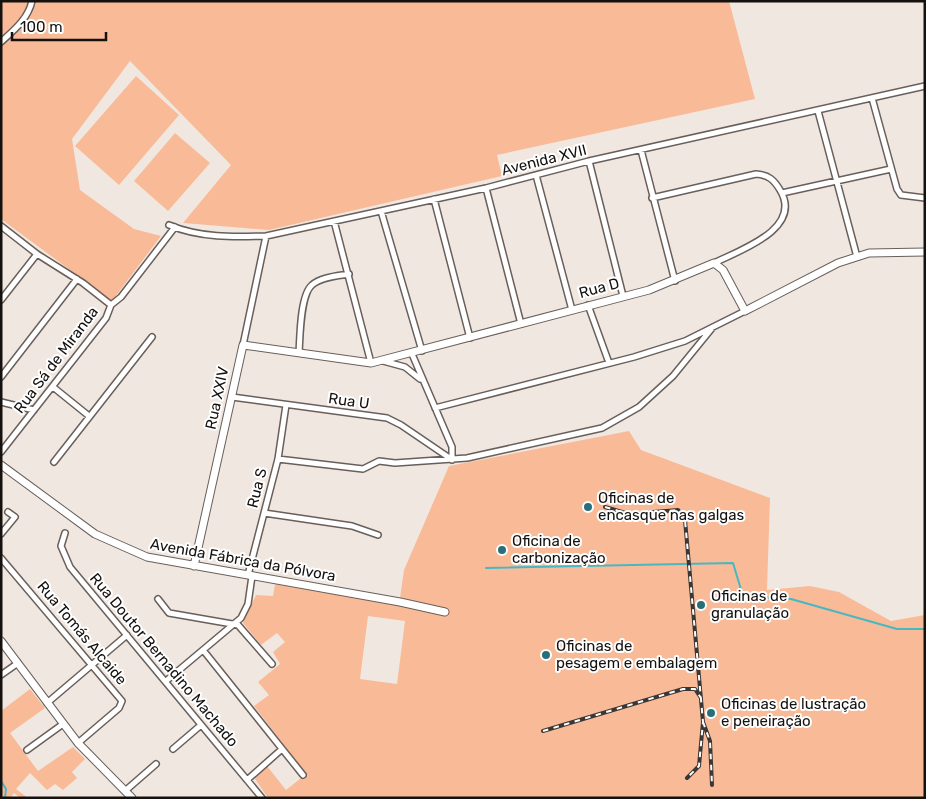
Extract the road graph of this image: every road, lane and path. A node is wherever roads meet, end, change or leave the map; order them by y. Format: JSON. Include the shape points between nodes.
{"nodes":[{"id":1,"x":32,"y":1,"type":"edge"},
{"id":2,"x":1,"y":42,"type":"edge"},
{"id":3,"x":925,"y":87,"type":"edge"},
{"id":4,"x":872,"y":98,"type":"junction"},
{"id":5,"x":818,"y":111,"type":"junction"},
{"id":6,"x":641,"y":150,"type":"junction"},
{"id":7,"x":589,"y":162,"type":"junction"},
{"id":8,"x":891,"y":169,"type":"junction"},
{"id":9,"x":536,"y":175,"type":"junction"},
{"id":10,"x":837,"y":181,"type":"junction"},
{"id":11,"x":486,"y":188,"type":"junction"},
{"id":12,"x":782,"y":193,"type":"junction"},
{"id":13,"x":652,"y":198,"type":"junction"},
{"id":14,"x":925,"y":198,"type":"edge"},
{"id":15,"x":434,"y":199,"type":"junction"},
{"id":16,"x":380,"y":211,"type":"junction"},
{"id":17,"x":334,"y":221,"type":"junction"},
{"id":18,"x":1,"y":226,"type":"edge"},
{"id":19,"x":172,"y":226,"type":"joint"},
{"id":20,"x":266,"y":236,"type":"junction"},
{"id":21,"x":925,"y":252,"type":"edge"},
{"id":22,"x":37,"y":254,"type":"junction"},
{"id":23,"x":857,"y":257,"type":"junction"},
{"id":24,"x":714,"y":263,"type":"junction"},
{"id":25,"x":349,"y":274,"type":"junction"},
{"id":26,"x":77,"y":279,"type":"junction"},
{"id":27,"x":674,"y":281,"type":"junction"},
{"id":28,"x":623,"y":296,"type":"junction"},
{"id":29,"x":1,"y":300,"type":"edge"},
{"id":30,"x":112,"y":305,"type":"junction"},
{"id":31,"x":588,"y":305,"type":"junction"},
{"id":32,"x":572,"y":310,"type":"junction"},
{"id":33,"x":745,"y":311,"type":"junction"},
{"id":34,"x":521,"y":324,"type":"junction"},
{"id":35,"x":713,"y":327,"type":"junction"},
{"id":36,"x":152,"y":337,"type":"dead end"},
{"id":37,"x":470,"y":338,"type":"junction"},
{"id":38,"x":243,"y":345,"type":"junction"},
{"id":39,"x":422,"y":351,"type":"junction"},
{"id":40,"x":299,"y":354,"type":"junction"},
{"id":41,"x":412,"y":354,"type":"junction"},
{"id":42,"x":383,"y":361,"type":"junction"},
{"id":43,"x":609,"y":363,"type":"junction"},
{"id":44,"x":371,"y":364,"type":"junction"},
{"id":45,"x":1,"y":377,"type":"edge"},
{"id":46,"x":424,"y":383,"type":"junction"},
{"id":47,"x":53,"y":387,"type":"junction"},
{"id":48,"x":232,"y":397,"type":"junction"},
{"id":49,"x":1,"y":402,"type":"edge"},
{"id":50,"x":286,"y":405,"type":"junction"},
{"id":51,"x":435,"y":408,"type":"junction"},
{"id":52,"x":34,"y":410,"type":"junction"},
{"id":53,"x":89,"y":416,"type":"junction"},
{"id":54,"x":1,"y":452,"type":"edge"},
{"id":55,"x":278,"y":459,"type":"junction"},
{"id":56,"x":452,"y":460,"type":"junction"},
{"id":57,"x":54,"y":462,"type":"dead end"},
{"id":58,"x":1,"y":465,"type":"edge"},
{"id":59,"x":8,"y":512,"type":"dead end"},
{"id":60,"x":264,"y":513,"type":"junction"},
{"id":61,"x":65,"y":532,"type":"dead end"},
{"id":62,"x":1,"y":534,"type":"edge"},
{"id":63,"x":378,"y":535,"type":"dead end"},
{"id":64,"x":1,"y":558,"type":"edge"},
{"id":65,"x":194,"y":566,"type":"junction"},
{"id":66,"x":250,"y":576,"type":"junction"},
{"id":67,"x":158,"y":599,"type":"dead end"},
{"id":68,"x":445,"y":612,"type":"dead end"},
{"id":69,"x":235,"y":624,"type":"junction"},
{"id":70,"x":127,"y":636,"type":"junction"},
{"id":71,"x":1,"y":641,"type":"edge"},
{"id":72,"x":203,"y":650,"type":"junction"},
{"id":73,"x":18,"y":663,"type":"junction"},
{"id":74,"x":272,"y":664,"type":"dead end"},
{"id":75,"x":92,"y":665,"type":"junction"},
{"id":76,"x":1,"y":675,"type":"edge"},
{"id":77,"x":166,"y":681,"type":"junction"},
{"id":78,"x":47,"y":703,"type":"junction"},
{"id":79,"x":63,"y":724,"type":"junction"},
{"id":80,"x":201,"y":725,"type":"junction"},
{"id":81,"x":78,"y":743,"type":"junction"},
{"id":82,"x":173,"y":749,"type":"dead end"},
{"id":83,"x":282,"y":749,"type":"junction"},
{"id":84,"x":27,"y":750,"type":"dead end"},
{"id":85,"x":156,"y":764,"type":"dead end"},
{"id":86,"x":303,"y":775,"type":"dead end"},
{"id":87,"x":247,"y":780,"type":"junction"},
{"id":88,"x":128,"y":795,"type":"edge"},
{"id":89,"x":262,"y":798,"type":"edge"}],
"edges":[{"from":1,"to":2,"type":"street","via":[[20,24]]},
{"from":3,"to":4,"type":"street","name":"Avenida XVII"},
{"from":4,"to":5,"type":"street","name":"Avenida XVII"},
{"from":4,"to":8,"type":"street"},
{"from":5,"to":6,"type":"street","name":"Avenida XVII"},
{"from":5,"to":10,"type":"street"},
{"from":6,"to":7,"type":"street","name":"Avenida XVII"},
{"from":6,"to":13,"type":"street"},
{"from":7,"to":9,"type":"street","name":"Avenida XVII"},
{"from":7,"to":28,"type":"street"},
{"from":8,"to":10,"type":"street"},
{"from":8,"to":14,"type":"street","via":[[896,189],[901,195]]},
{"from":9,"to":11,"type":"street","name":"Avenida XVII"},
{"from":9,"to":32,"type":"street"},
{"from":10,"to":12,"type":"street"},
{"from":10,"to":23,"type":"street"},
{"from":11,"to":15,"type":"street","name":"Avenida XVII"},
{"from":11,"to":34,"type":"street"},
{"from":12,"to":13,"type":"street","via":[[774,180],[765,174],[756,174]]},
{"from":12,"to":24,"type":"street","name":"Rua D","via":[[785,206],[774,231]]},
{"from":13,"to":27,"type":"street"},
{"from":15,"to":16,"type":"street","name":"Avenida XVII"},
{"from":15,"to":37,"type":"street"},
{"from":16,"to":17,"type":"street","name":"Avenida XVII"},
{"from":16,"to":39,"type":"street"},
{"from":17,"to":20,"type":"street","name":"Avenida XVII"},
{"from":17,"to":25,"type":"street"},
{"from":18,"to":22,"type":"street"},
{"from":19,"to":20,"type":"street","name":"Avenida XVII","via":[[189,233]]},
{"from":19,"to":30,"type":"street","name":"Rua Sá de Miranda","via":[[122,298]]},
{"from":20,"to":38,"type":"street","name":"Rua XXIV"},
{"from":21,"to":23,"type":"street","via":[[890,251]]},
{"from":22,"to":26,"type":"street"},
{"from":22,"to":29,"type":"street"},
{"from":23,"to":33,"type":"street","via":[[838,263]]},
{"from":24,"to":27,"type":"street","name":"Rua D"},
{"from":24,"to":33,"type":"street","via":[[724,270]]},
{"from":25,"to":40,"type":"street","via":[[320,280],[307,291],[300,324]]},
{"from":25,"to":44,"type":"street"},
{"from":26,"to":30,"type":"street"},
{"from":26,"to":45,"type":"street"},
{"from":27,"to":28,"type":"street","name":"Rua D"},
{"from":28,"to":31,"type":"street","name":"Rua D"},
{"from":30,"to":47,"type":"street","name":"Rua Sá de Miranda","via":[[106,318]]},
{"from":31,"to":32,"type":"street","name":"Rua D"},
{"from":31,"to":43,"type":"street"},
{"from":32,"to":34,"type":"street","name":"Rua D"},
{"from":33,"to":35,"type":"street"},
{"from":34,"to":37,"type":"street","name":"Rua D"},
{"from":35,"to":43,"type":"street","via":[[685,341]]},
{"from":35,"to":56,"type":"street","via":[[673,376],[619,420],[602,428]]},
{"from":36,"to":53,"type":"street"},
{"from":37,"to":39,"type":"street","name":"Rua D"},
{"from":38,"to":40,"type":"street","name":"Rua D"},
{"from":38,"to":48,"type":"street","name":"Rua XXIV"},
{"from":39,"to":41,"type":"street","name":"Rua D"},
{"from":40,"to":44,"type":"street","name":"Rua D"},
{"from":41,"to":42,"type":"street","name":"Rua D"},
{"from":41,"to":46,"type":"street"},
{"from":42,"to":44,"type":"street","name":"Rua D"},
{"from":42,"to":46,"type":"street","via":[[405,367]]},
{"from":43,"to":51,"type":"street"},
{"from":46,"to":51,"type":"street"},
{"from":47,"to":52,"type":"street","name":"Rua Sá de Miranda"},
{"from":47,"to":53,"type":"street"},
{"from":48,"to":50,"type":"street","name":"Rua U"},
{"from":48,"to":65,"type":"street","name":"Rua XXIV"},
{"from":49,"to":52,"type":"street"},
{"from":50,"to":55,"type":"street","name":"Rua S"},
{"from":50,"to":56,"type":"street","name":"Rua U","via":[[387,418]]},
{"from":51,"to":56,"type":"street","via":[[452,447]]},
{"from":52,"to":54,"type":"street","name":"Rua Sá de Miranda"},
{"from":53,"to":57,"type":"street"},
{"from":55,"to":56,"type":"street","via":[[362,469],[379,461]]},
{"from":55,"to":60,"type":"street","name":"Rua S"},
{"from":58,"to":65,"type":"street","name":"Avenida Fábrica da Pólvora","via":[[105,540],[147,557]]},
{"from":59,"to":62,"type":"street","via":[[15,517]]},
{"from":60,"to":63,"type":"street","via":[[352,526]]},
{"from":60,"to":66,"type":"street","name":"Rua S"},
{"from":61,"to":70,"type":"street","name":"Rua Doutor Bernadino Machado","via":[[61,546],[65,559]]},
{"from":64,"to":75,"type":"street","name":"Rua Tomás Alcaide"},
{"from":65,"to":66,"type":"street","name":"Avenida Fábrica da Pólvora"},
{"from":66,"to":68,"type":"street","name":"Avenida Fábrica da Pólvora"},
{"from":66,"to":69,"type":"street","name":"Rua S","via":[[248,604]]},
{"from":67,"to":69,"type":"street","via":[[169,613]]},
{"from":69,"to":72,"type":"street","name":"Rua S"},
{"from":69,"to":74,"type":"street","via":[[242,627]]},
{"from":70,"to":75,"type":"street"},
{"from":70,"to":77,"type":"street","name":"Rua Doutor Bernadino Machado"},
{"from":71,"to":73,"type":"street"},
{"from":72,"to":77,"type":"street","name":"Rua S"},
{"from":72,"to":83,"type":"street"},
{"from":73,"to":76,"type":"street"},
{"from":73,"to":78,"type":"street"},
{"from":75,"to":78,"type":"street"},
{"from":75,"to":81,"type":"street","name":"Rua Tomás Alcaide","via":[[122,701],[119,708]]},
{"from":77,"to":80,"type":"street","name":"Rua Doutor Bernadino Machado"},
{"from":78,"to":79,"type":"street"},
{"from":79,"to":81,"type":"street"},
{"from":79,"to":84,"type":"street"},
{"from":80,"to":82,"type":"street"},
{"from":80,"to":87,"type":"street","name":"Rua Doutor Bernadino Machado"},
{"from":81,"to":88,"type":"street"},
{"from":83,"to":86,"type":"street"},
{"from":83,"to":87,"type":"street"},
{"from":85,"to":88,"type":"street"},
{"from":87,"to":89,"type":"street","name":"Rua Doutor Bernadino Machado"}]}
